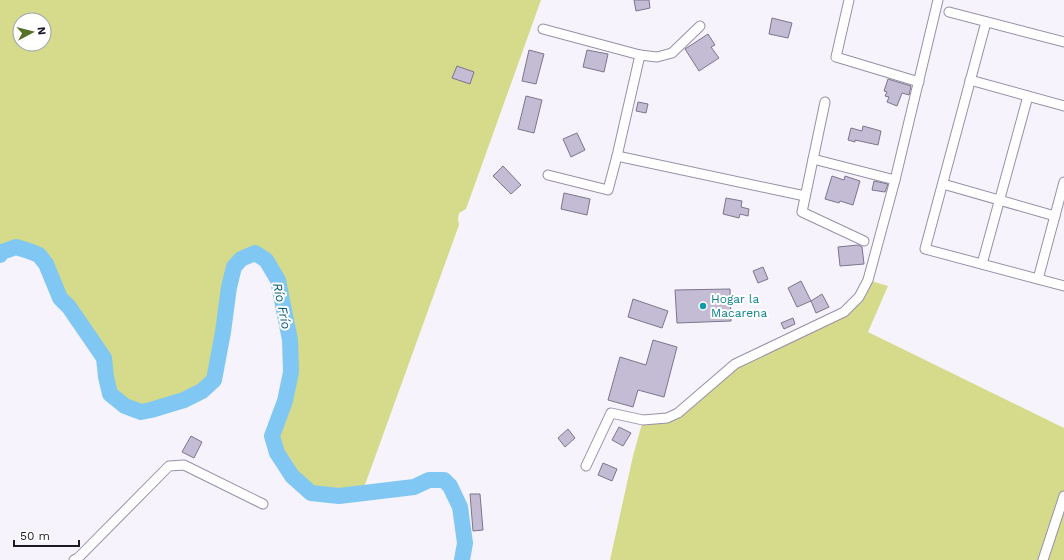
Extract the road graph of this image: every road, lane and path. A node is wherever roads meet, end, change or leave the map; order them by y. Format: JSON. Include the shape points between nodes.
{"nodes":[{"id":1,"x":849,"y":0,"type":"edge"},
{"id":2,"x":938,"y":0,"type":"edge"},
{"id":3,"x":949,"y":12,"type":"dead end"},
{"id":4,"x":986,"y":22,"type":"junction"},
{"id":5,"x":700,"y":26,"type":"dead end"},
{"id":6,"x":543,"y":29,"type":"dead end"},
{"id":7,"x":1064,"y":42,"type":"edge"},
{"id":8,"x":640,"y":55,"type":"junction"},
{"id":9,"x":970,"y":80,"type":"junction"},
{"id":10,"x":919,"y":82,"type":"junction"},
{"id":11,"x":1028,"y":96,"type":"junction"},
{"id":12,"x":825,"y":102,"type":"dead end"},
{"id":13,"x":1064,"y":106,"type":"edge"},
{"id":14,"x":617,"y":156,"type":"junction"},
{"id":15,"x":813,"y":159,"type":"junction"},
{"id":16,"x":548,"y":175,"type":"dead end"},
{"id":17,"x":895,"y":180,"type":"junction"},
{"id":18,"x":1064,"y":182,"type":"edge"},
{"id":19,"x":943,"y":184,"type":"junction"},
{"id":20,"x":1063,"y":193,"type":"edge"},
{"id":21,"x":804,"y":196,"type":"junction"},
{"id":22,"x":1000,"y":200,"type":"junction"},
{"id":23,"x":1055,"y":216,"type":"junction"},
{"id":24,"x":864,"y":241,"type":"dead end"},
{"id":25,"x":982,"y":264,"type":"junction"},
{"id":26,"x":1038,"y":279,"type":"junction"},
{"id":27,"x":1064,"y":286,"type":"edge"},
{"id":28,"x":586,"y":466,"type":"dead end"},
{"id":29,"x":1064,"y":496,"type":"edge"},
{"id":30,"x":263,"y":504,"type":"dead end"},
{"id":31,"x":74,"y":560,"type":"edge"},
{"id":32,"x":1043,"y":560,"type":"edge"}],
"edges":[{"from":1,"to":10,"type":"street","via":[[836,57]]},
{"from":2,"to":10,"type":"street"},
{"from":3,"to":4,"type":"street"},
{"from":4,"to":7,"type":"street"},
{"from":4,"to":9,"type":"street"},
{"from":5,"to":8,"type":"street","via":[[672,53],[657,57]]},
{"from":6,"to":8,"type":"street"},
{"from":8,"to":14,"type":"street"},
{"from":9,"to":11,"type":"street"},
{"from":9,"to":19,"type":"street"},
{"from":10,"to":17,"type":"street"},
{"from":11,"to":13,"type":"street"},
{"from":11,"to":22,"type":"street"},
{"from":12,"to":15,"type":"street"},
{"from":14,"to":16,"type":"street","via":[[608,190]]},
{"from":14,"to":21,"type":"street"},
{"from":15,"to":17,"type":"street"},
{"from":15,"to":21,"type":"street"},
{"from":17,"to":28,"type":"street","via":[[868,280],[858,297],[844,312],[735,364],[678,414],[668,418],[643,420],[611,413]]},
{"from":18,"to":20,"type":"street"},
{"from":19,"to":22,"type":"street"},
{"from":19,"to":25,"type":"street","via":[[926,249]]},
{"from":20,"to":23,"type":"street"},
{"from":21,"to":24,"type":"street","via":[[802,212]]},
{"from":22,"to":23,"type":"street"},
{"from":22,"to":25,"type":"street"},
{"from":23,"to":26,"type":"street"},
{"from":25,"to":26,"type":"street"},
{"from":26,"to":27,"type":"street"},
{"from":29,"to":32,"type":"street"},
{"from":30,"to":31,"type":"street","via":[[184,465],[168,466]]}]}
